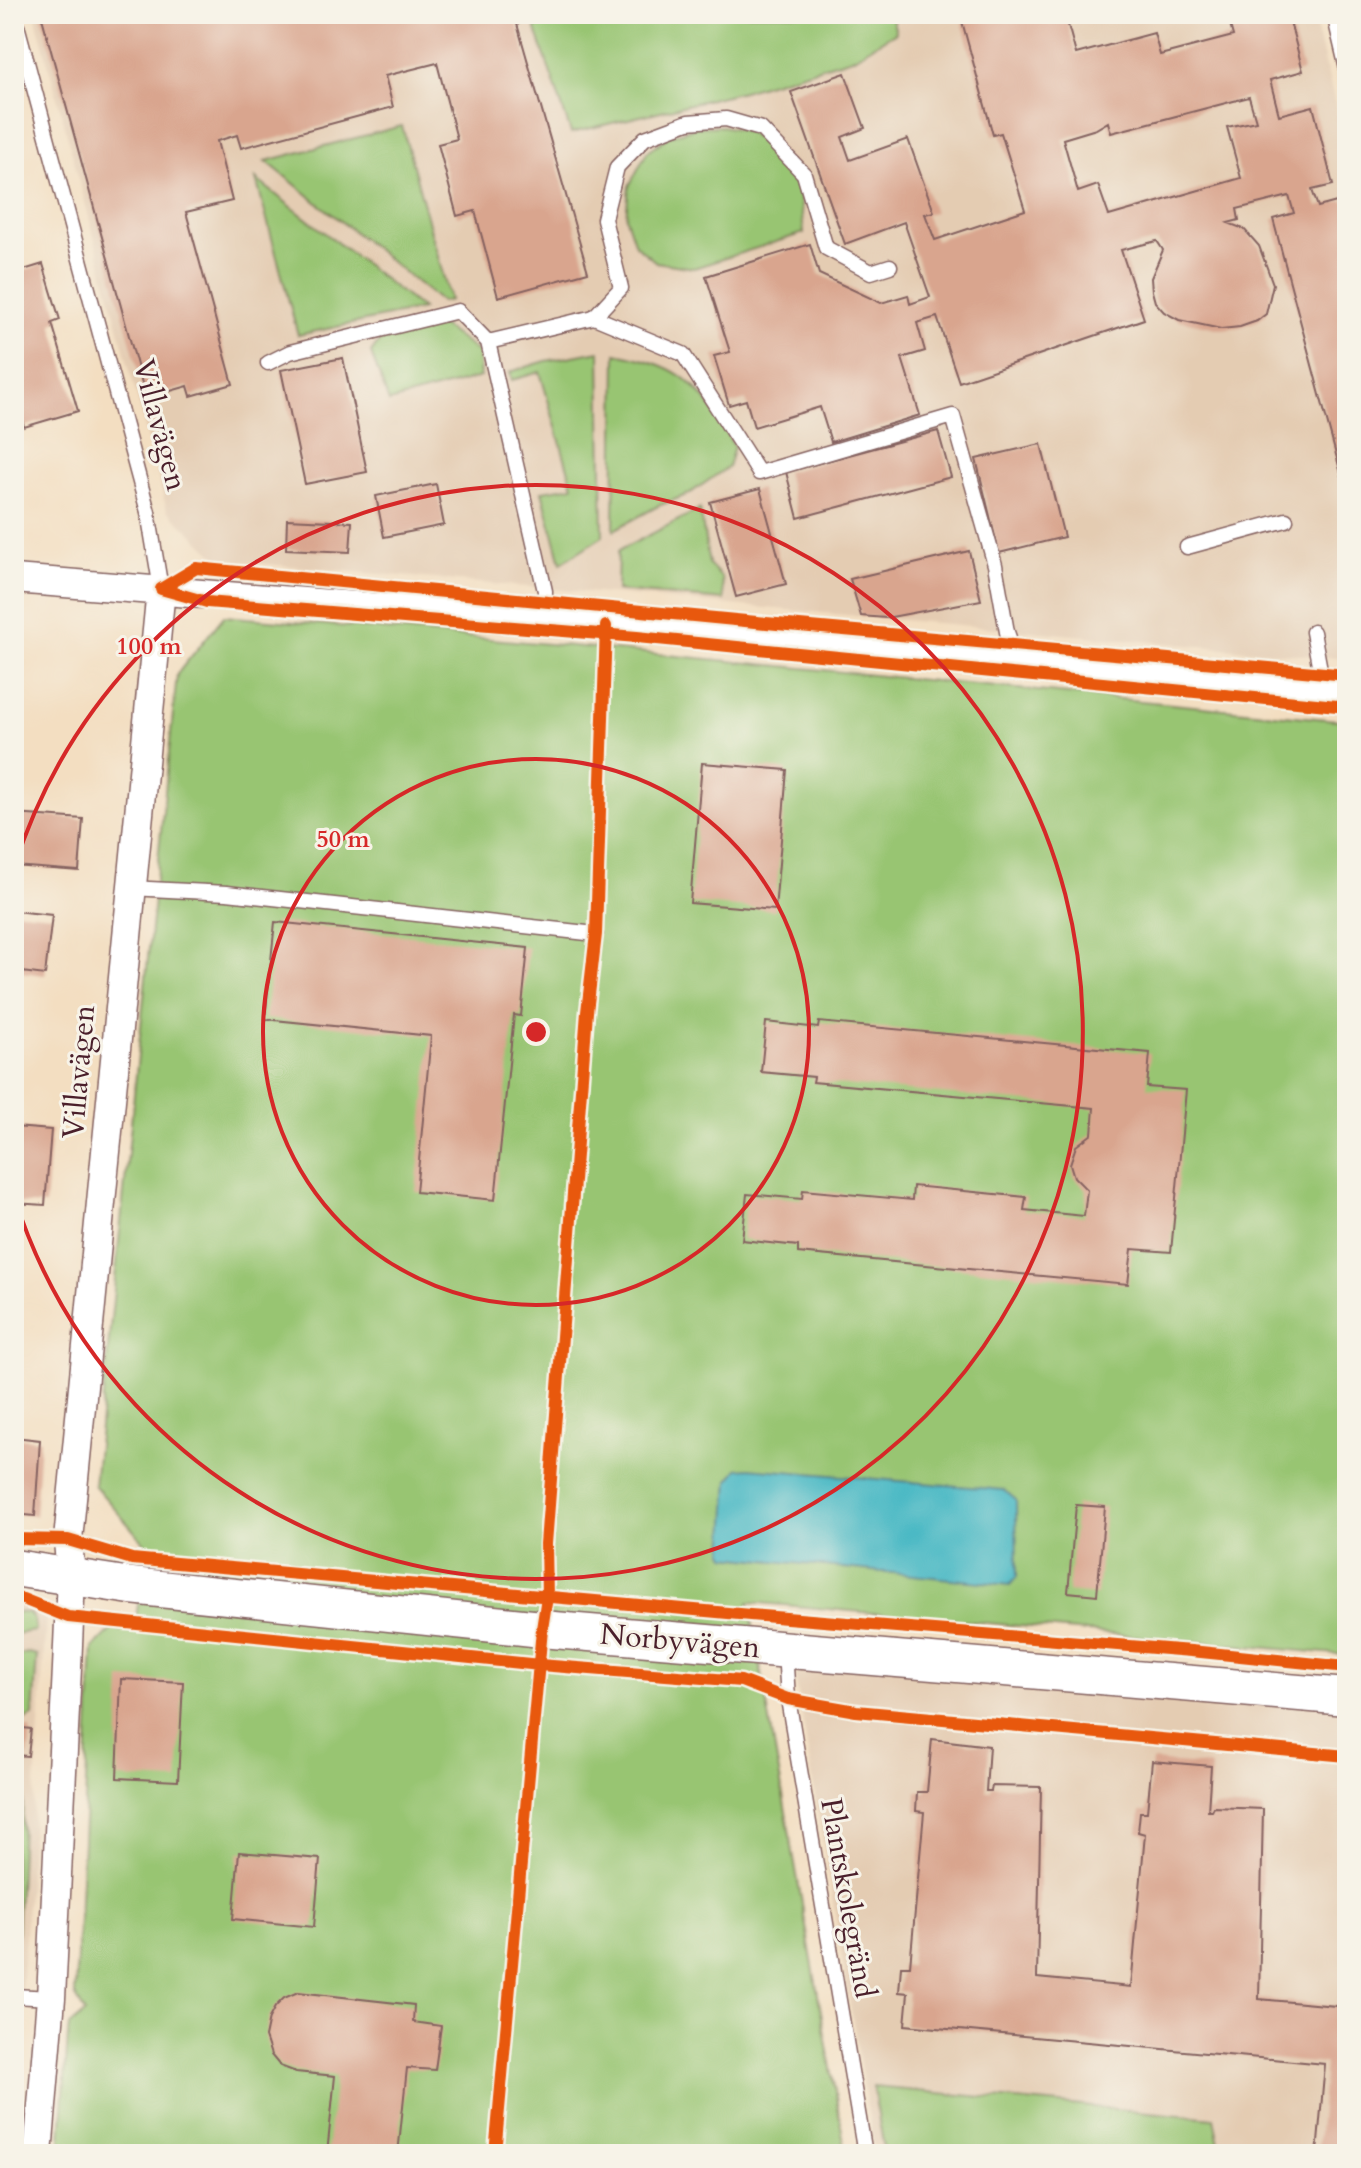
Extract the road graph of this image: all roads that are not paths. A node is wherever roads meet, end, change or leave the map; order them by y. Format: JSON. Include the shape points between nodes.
{"nodes":[{"id":1,"x":14,"y":14,"type":"edge"},
{"id":2,"x":1334,"y":14,"type":"edge"},
{"id":3,"x":1347,"y":69,"type":"edge"},
{"id":4,"x":890,"y":266,"type":"dead end"},
{"id":5,"x":594,"y":317,"type":"junction"},
{"id":6,"x":488,"y":342,"type":"junction"},
{"id":7,"x":268,"y":363,"type":"dead end"},
{"id":8,"x":1286,"y":520,"type":"dead end"},
{"id":9,"x":1187,"y":547,"type":"dead end"},
{"id":10,"x":14,"y":579,"type":"edge"},
{"id":11,"x":161,"y":589,"type":"junction"},
{"id":12,"x":544,"y":621,"type":"junction"},
{"id":13,"x":1313,"y":632,"type":"dead end"},
{"id":14,"x":1018,"y":663,"type":"junction"},
{"id":15,"x":1336,"y":692,"type":"edge"},
{"id":16,"x":130,"y":888,"type":"junction"},
{"id":17,"x":596,"y":934,"type":"dead end"},
{"id":18,"x":14,"y":1568,"type":"edge"},
{"id":19,"x":71,"y":1577,"type":"junction"},
{"id":20,"x":785,"y":1651,"type":"junction"},
{"id":21,"x":1347,"y":1697,"type":"edge"},
{"id":22,"x":14,"y":1996,"type":"edge"},
{"id":23,"x":51,"y":1998,"type":"junction"},
{"id":24,"x":38,"y":2154,"type":"edge"},
{"id":25,"x":865,"y":2154,"type":"edge"}],
"edges":[{"from":1,"to":11,"type":"lane","name":"Villavägen","via":[[148,512]]},
{"from":2,"to":3,"type":"lane"},
{"from":4,"to":5,"type":"lane","via":[[871,272],[826,248],[804,174],[761,129],[726,119],[688,122],[645,138],[617,167],[604,219],[621,288]]},
{"from":5,"to":6,"type":"lane"},
{"from":5,"to":14,"type":"lane","via":[[683,354],[759,473],[953,416]]},
{"from":6,"to":7,"type":"lane","via":[[458,311],[290,352]]},
{"from":6,"to":12,"type":"lane","via":[[545,591]]},
{"from":8,"to":9,"type":"lane"},
{"from":10,"to":11,"type":"street"},
{"from":11,"to":12,"type":"street"},
{"from":11,"to":16,"type":"street","name":"Villavägen"},
{"from":12,"to":14,"type":"street"},
{"from":13,"to":15,"type":"lane"},
{"from":14,"to":15,"type":"street"},
{"from":16,"to":17,"type":"lane","via":[[227,893]]},
{"from":16,"to":19,"type":"street","name":"Villavägen","via":[[68,1540]]},
{"from":18,"to":19,"type":"street","name":"Norbyvägen"},
{"from":19,"to":20,"type":"street","name":"Norbyvägen"},
{"from":19,"to":23,"type":"street","name":"Villavägen"},
{"from":20,"to":21,"type":"street","name":"Norbyvägen"},
{"from":20,"to":25,"type":"lane","name":"Plantskolegränd","via":[[788,1699]]},
{"from":22,"to":23,"type":"lane"},
{"from":23,"to":24,"type":"street","name":"Villavägen"}]}
